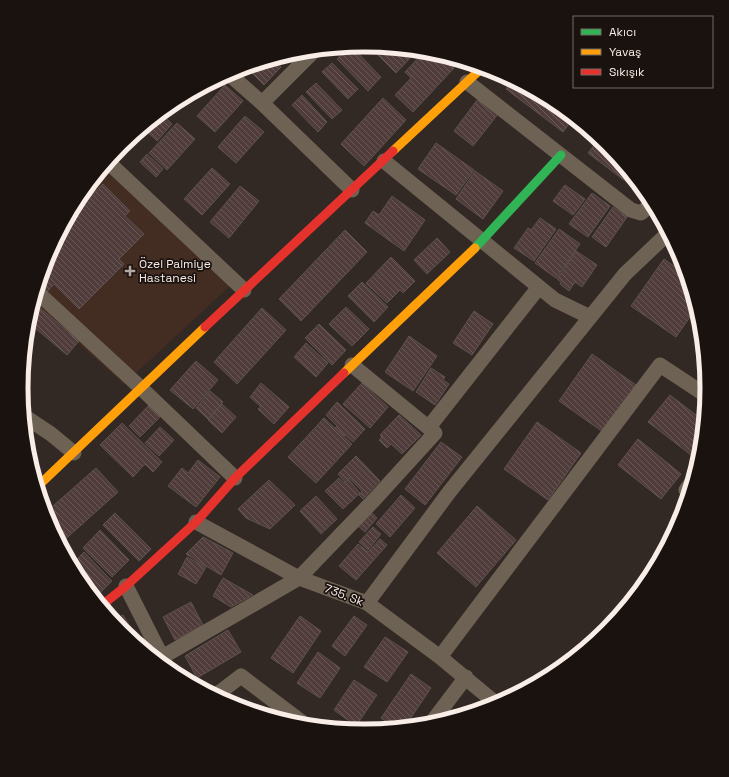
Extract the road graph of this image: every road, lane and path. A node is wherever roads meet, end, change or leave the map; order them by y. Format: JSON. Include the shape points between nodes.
{"nodes":[{"id":1,"x":308,"y":57,"type":"edge"},
{"id":2,"x":478,"y":72,"type":"edge"},
{"id":3,"x":235,"y":79,"type":"edge"},
{"id":4,"x":467,"y":82,"type":"junction"},
{"id":5,"x":262,"y":102,"type":"junction"},
{"id":6,"x":561,"y":155,"type":"junction"},
{"id":7,"x":384,"y":161,"type":"junction"},
{"id":8,"x":113,"y":166,"type":"edge"},
{"id":9,"x":352,"y":190,"type":"junction"},
{"id":10,"x":648,"y":207,"type":"edge"},
{"id":11,"x":665,"y":237,"type":"edge"},
{"id":12,"x":482,"y":241,"type":"junction"},
{"id":13,"x":539,"y":287,"type":"junction"},
{"id":14,"x":244,"y":290,"type":"junction"},
{"id":15,"x":41,"y":296,"type":"edge"},
{"id":16,"x":590,"y":317,"type":"junction"},
{"id":17,"x":352,"y":364,"type":"junction"},
{"id":18,"x":141,"y":388,"type":"junction"},
{"id":19,"x":701,"y":392,"type":"edge"},
{"id":20,"x":30,"y":420,"type":"edge"},
{"id":21,"x":429,"y":427,"type":"junction"},
{"id":22,"x":74,"y":453,"type":"junction"},
{"id":23,"x":235,"y":478,"type":"junction"},
{"id":24,"x":42,"y":484,"type":"edge"},
{"id":25,"x":196,"y":522,"type":"junction"},
{"id":26,"x":299,"y":578,"type":"junction"},
{"id":27,"x":126,"y":586,"type":"junction"},
{"id":28,"x":106,"y":602,"type":"edge"},
{"id":29,"x":368,"y":603,"type":"junction"},
{"id":30,"x":157,"y":653,"type":"edge"},
{"id":31,"x":163,"y":657,"type":"edge"},
{"id":32,"x":440,"y":657,"type":"junction"},
{"id":33,"x":466,"y":678,"type":"junction"},
{"id":34,"x":220,"y":692,"type":"edge"},
{"id":35,"x":492,"y":700,"type":"edge"},
{"id":36,"x":435,"y":718,"type":"edge"},
{"id":37,"x":297,"y":719,"type":"edge"}],
"edges":[{"from":1,"to":5,"type":"street"},
{"from":2,"to":4,"type":"street"},
{"from":3,"to":5,"type":"street"},
{"from":4,"to":6,"type":"street"},
{"from":4,"to":7,"type":"street"},
{"from":5,"to":9,"type":"street"},
{"from":6,"to":10,"type":"street","via":[[631,210],[641,213]]},
{"from":6,"to":12,"type":"street"},
{"from":7,"to":9,"type":"street"},
{"from":7,"to":12,"type":"street"},
{"from":8,"to":14,"type":"street"},
{"from":9,"to":14,"type":"street"},
{"from":11,"to":16,"type":"street","via":[[625,274]]},
{"from":12,"to":13,"type":"street"},
{"from":12,"to":17,"type":"street"},
{"from":13,"to":16,"type":"street","via":[[555,300]]},
{"from":13,"to":21,"type":"street"},
{"from":14,"to":18,"type":"street"},
{"from":15,"to":18,"type":"street"},
{"from":16,"to":29,"type":"street","via":[[450,491]]},
{"from":17,"to":21,"type":"street"},
{"from":17,"to":23,"type":"street"},
{"from":18,"to":22,"type":"street"},
{"from":18,"to":23,"type":"street"},
{"from":19,"to":32,"type":"street","via":[[660,366]]},
{"from":20,"to":22,"type":"street"},
{"from":21,"to":26,"type":"street","via":[[435,433]]},
{"from":22,"to":24,"type":"street"},
{"from":23,"to":25,"type":"street"},
{"from":25,"to":26,"type":"street","name":"735. Sk"},
{"from":25,"to":27,"type":"street"},
{"from":26,"to":29,"type":"street","name":"735. Sk"},
{"from":26,"to":31,"type":"street"},
{"from":27,"to":28,"type":"street"},
{"from":27,"to":30,"type":"street"},
{"from":29,"to":32,"type":"street","name":"735. Sk"},
{"from":32,"to":33,"type":"street","name":"735. Sk"},
{"from":33,"to":35,"type":"street","name":"735. Sk"},
{"from":33,"to":36,"type":"street"},
{"from":34,"to":37,"type":"street","via":[[241,676]]}]}
